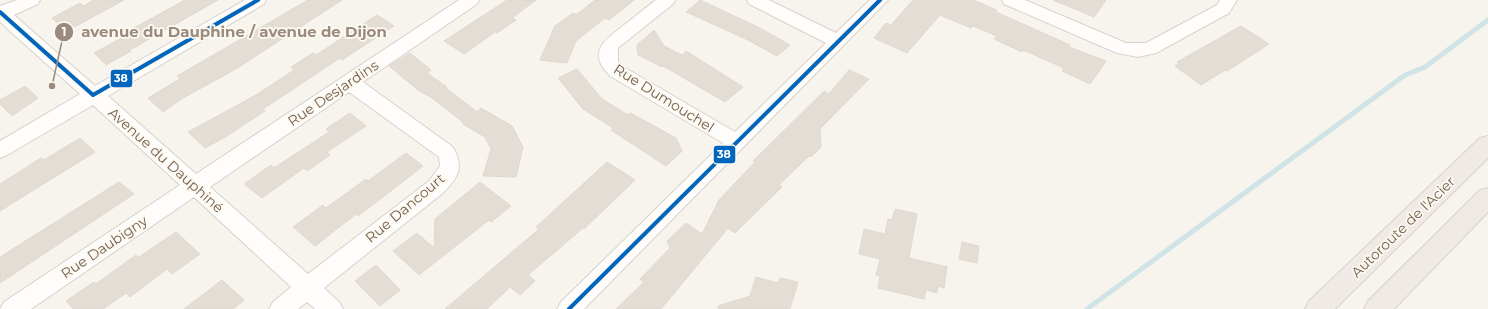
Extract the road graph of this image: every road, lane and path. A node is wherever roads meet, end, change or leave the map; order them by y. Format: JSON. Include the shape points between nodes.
{"nodes":[{"id":1,"x":32,"y":0,"type":"edge"},
{"id":2,"x":258,"y":0,"type":"edge"},
{"id":3,"x":471,"y":0,"type":"edge"},
{"id":4,"x":667,"y":0,"type":"edge"},
{"id":5,"x":754,"y":0,"type":"edge"},
{"id":6,"x":880,"y":0,"type":"edge"},
{"id":7,"x":1010,"y":0,"type":"edge"},
{"id":8,"x":1229,"y":0,"type":"edge"},
{"id":9,"x":0,"y":13,"type":"edge"},
{"id":10,"x":838,"y":42,"type":"junction"},
{"id":11,"x":349,"y":82,"type":"junction"},
{"id":12,"x":93,"y":95,"type":"junction"},
{"id":13,"x":737,"y":142,"type":"junction"},
{"id":14,"x":1488,"y":144,"type":"edge"},
{"id":15,"x":0,"y":150,"type":"edge"},
{"id":16,"x":196,"y":186,"type":"junction"},
{"id":17,"x":1488,"y":197,"type":"edge"},
{"id":18,"x":1430,"y":255,"type":"junction"},
{"id":19,"x":308,"y":288,"type":"junction"},
{"id":20,"x":1320,"y":306,"type":"edge"},
{"id":21,"x":12,"y":309,"type":"edge"},
{"id":22,"x":281,"y":309,"type":"edge"},
{"id":23,"x":331,"y":309,"type":"edge"},
{"id":24,"x":569,"y":309,"type":"edge"},
{"id":25,"x":1377,"y":309,"type":"edge"},
{"id":26,"x":1393,"y":309,"type":"edge"}],
"edges":[{"from":1,"to":9,"type":"street"},
{"from":2,"to":12,"type":"street"},
{"from":3,"to":11,"type":"street","name":"Rue Desjardins"},
{"from":4,"to":13,"type":"street","name":"Rue Dumouchel","via":[[610,45],[607,52],[610,66]]},
{"from":5,"to":10,"type":"street"},
{"from":6,"to":10,"type":"street"},
{"from":7,"to":8,"type":"street","via":[[1118,47],[1138,51],[1150,49],[1223,9]]},
{"from":9,"to":12,"type":"street","name":"Avenue du Dauphiné"},
{"from":10,"to":13,"type":"street"},
{"from":11,"to":16,"type":"street","name":"Rue Desjardins"},
{"from":11,"to":19,"type":"street","name":"Rue Dancourt","via":[[446,152],[451,166],[448,174],[436,187]]},
{"from":12,"to":15,"type":"street"},
{"from":12,"to":16,"type":"street","name":"Avenue du Dauphiné"},
{"from":13,"to":24,"type":"street"},
{"from":14,"to":20,"type":"highway","name":"Autoroute de l'Acier"},
{"from":16,"to":19,"type":"street","name":"Avenue du Dauphiné"},
{"from":16,"to":21,"type":"street","name":"Rue Daubigny"},
{"from":17,"to":18,"type":"highway"},
{"from":18,"to":25,"type":"highway"},
{"from":18,"to":26,"type":"highway"},
{"from":19,"to":22,"type":"street"},
{"from":19,"to":23,"type":"street","name":"Avenue du Dauphiné"}]}
